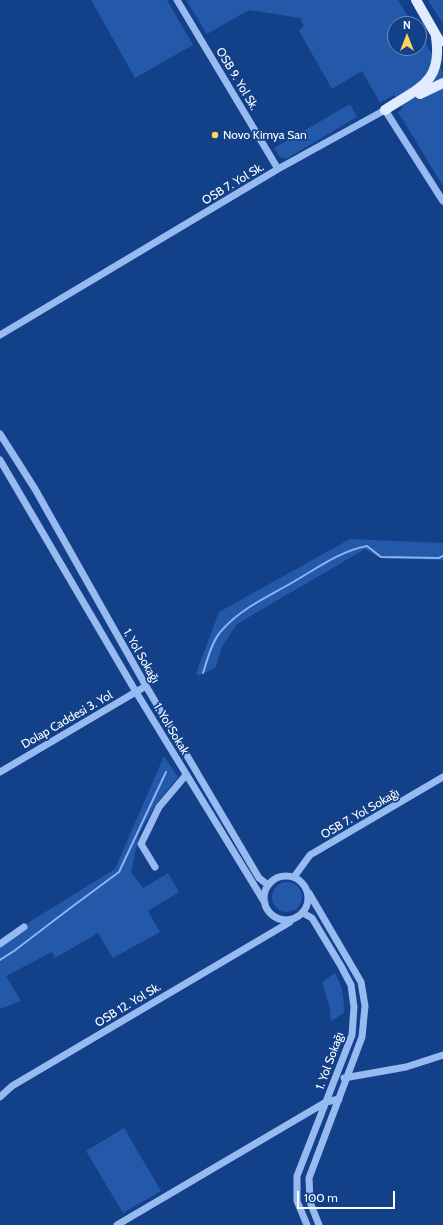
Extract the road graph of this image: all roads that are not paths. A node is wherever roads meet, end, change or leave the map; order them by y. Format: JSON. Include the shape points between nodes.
{"nodes":[{"id":1,"x":178,"y":0,"type":"edge"},
{"id":2,"x":416,"y":0,"type":"edge"},
{"id":3,"x":436,"y":37,"type":"junction"},
{"id":4,"x":443,"y":47,"type":"edge"},
{"id":5,"x":443,"y":84,"type":"edge"},
{"id":6,"x":385,"y":110,"type":"junction"},
{"id":7,"x":278,"y":169,"type":"junction"},
{"id":8,"x":443,"y":201,"type":"edge"},
{"id":9,"x":0,"y":334,"type":"edge"},
{"id":10,"x":0,"y":434,"type":"edge"},
{"id":11,"x":0,"y":460,"type":"edge"},
{"id":12,"x":146,"y":686,"type":"junction"},
{"id":13,"x":136,"y":692,"type":"junction"},
{"id":14,"x":0,"y":772,"type":"edge"},
{"id":15,"x":186,"y":775,"type":"junction"},
{"id":16,"x":443,"y":778,"type":"edge"},
{"id":17,"x":155,"y":868,"type":"dead end"},
{"id":18,"x":294,"y":877,"type":"junction"},
{"id":19,"x":268,"y":885,"type":"junction"},
{"id":20,"x":309,"y":893,"type":"junction"},
{"id":21,"x":265,"y":904,"type":"junction"},
{"id":22,"x":303,"y":913,"type":"junction"},
{"id":23,"x":276,"y":917,"type":"junction"},
{"id":24,"x":291,"y":920,"type":"junction"},
{"id":25,"x":24,"y":927,"type":"dead end"},
{"id":26,"x":268,"y":935,"type":"junction"},
{"id":27,"x":0,"y":944,"type":"edge"},
{"id":28,"x":443,"y":1055,"type":"edge"},
{"id":29,"x":347,"y":1077,"type":"junction"},
{"id":30,"x":336,"y":1078,"type":"junction"},
{"id":31,"x":12,"y":1086,"type":"junction"},
{"id":32,"x":0,"y":1092,"type":"edge"},
{"id":33,"x":0,"y":1097,"type":"edge"},
{"id":34,"x":339,"y":1099,"type":"junction"},
{"id":35,"x":326,"y":1102,"type":"junction"},
{"id":36,"x":117,"y":1225,"type":"edge"},
{"id":37,"x":307,"y":1225,"type":"edge"},
{"id":38,"x":319,"y":1225,"type":"edge"}],
"edges":[{"from":1,"to":7,"type":"street","name":"OSB 9. Yol Sk."},
{"from":2,"to":3,"type":"main road"},
{"from":3,"to":4,"type":"main road"},
{"from":3,"to":6,"type":"main road","via":[[440,57],[435,74],[424,85]]},
{"from":5,"to":6,"type":"main road"},
{"from":6,"to":7,"type":"street","name":"OSB 7. Yol Sk."},
{"from":6,"to":8,"type":"street"},
{"from":7,"to":9,"type":"street","name":"OSB 7. Yol Sk."},
{"from":10,"to":12,"type":"street","name":"1. Yol Sokağı","via":[[35,489]]},
{"from":11,"to":13,"type":"street","name":"1. Yol Sokak"},
{"from":12,"to":13,"type":"street","name":"Dolap Caddesi 3. Yol"},
{"from":12,"to":19,"type":"street","name":"1. Yol Sokağı","via":[[259,878]]},
{"from":13,"to":14,"type":"street","name":"Dolap Caddesi 3. Yol"},
{"from":13,"to":15,"type":"street","name":"1. Yol Sokak"},
{"from":15,"to":17,"type":"street","via":[[159,807],[141,844]]},
{"from":15,"to":21,"type":"street","name":"1. Yol Sokak"},
{"from":16,"to":18,"type":"street","name":"OSB 7. Yol Sokağı","via":[[310,855]]},
{"from":18,"to":19,"type":"street","via":[[280,876]]},
{"from":18,"to":20,"type":"street","via":[[306,886]]},
{"from":19,"to":21,"type":"street","via":[[265,891]]},
{"from":20,"to":22,"type":"street","via":[[309,901]]},
{"from":20,"to":29,"type":"street","via":[[361,982],[365,1006],[362,1037]]},
{"from":21,"to":23,"type":"street"},
{"from":22,"to":24,"type":"street"},
{"from":22,"to":30,"type":"street","name":"1. Yol Sokağı","via":[[312,918],[323,933],[351,985],[354,1007],[352,1035]]},
{"from":23,"to":24,"type":"street"},
{"from":23,"to":26,"type":"street"},
{"from":24,"to":26,"type":"street","name":"OSB 12. Yol Sk."},
{"from":25,"to":27,"type":"street"},
{"from":26,"to":31,"type":"street","name":"OSB 12. Yol Sk."},
{"from":28,"to":29,"type":"street","via":[[406,1067]]},
{"from":29,"to":30,"type":"street"},
{"from":29,"to":34,"type":"street"},
{"from":30,"to":35,"type":"street","name":"1. Yol Sokağı"},
{"from":31,"to":32,"type":"street"},
{"from":31,"to":33,"type":"street","name":"OSB 12. Yol Sk."},
{"from":34,"to":35,"type":"street"},
{"from":34,"to":38,"type":"street","via":[[309,1178],[310,1202]]},
{"from":35,"to":36,"type":"street"},
{"from":35,"to":37,"type":"street","name":"1. Yol Sokağı","via":[[297,1176],[297,1201]]}]}
